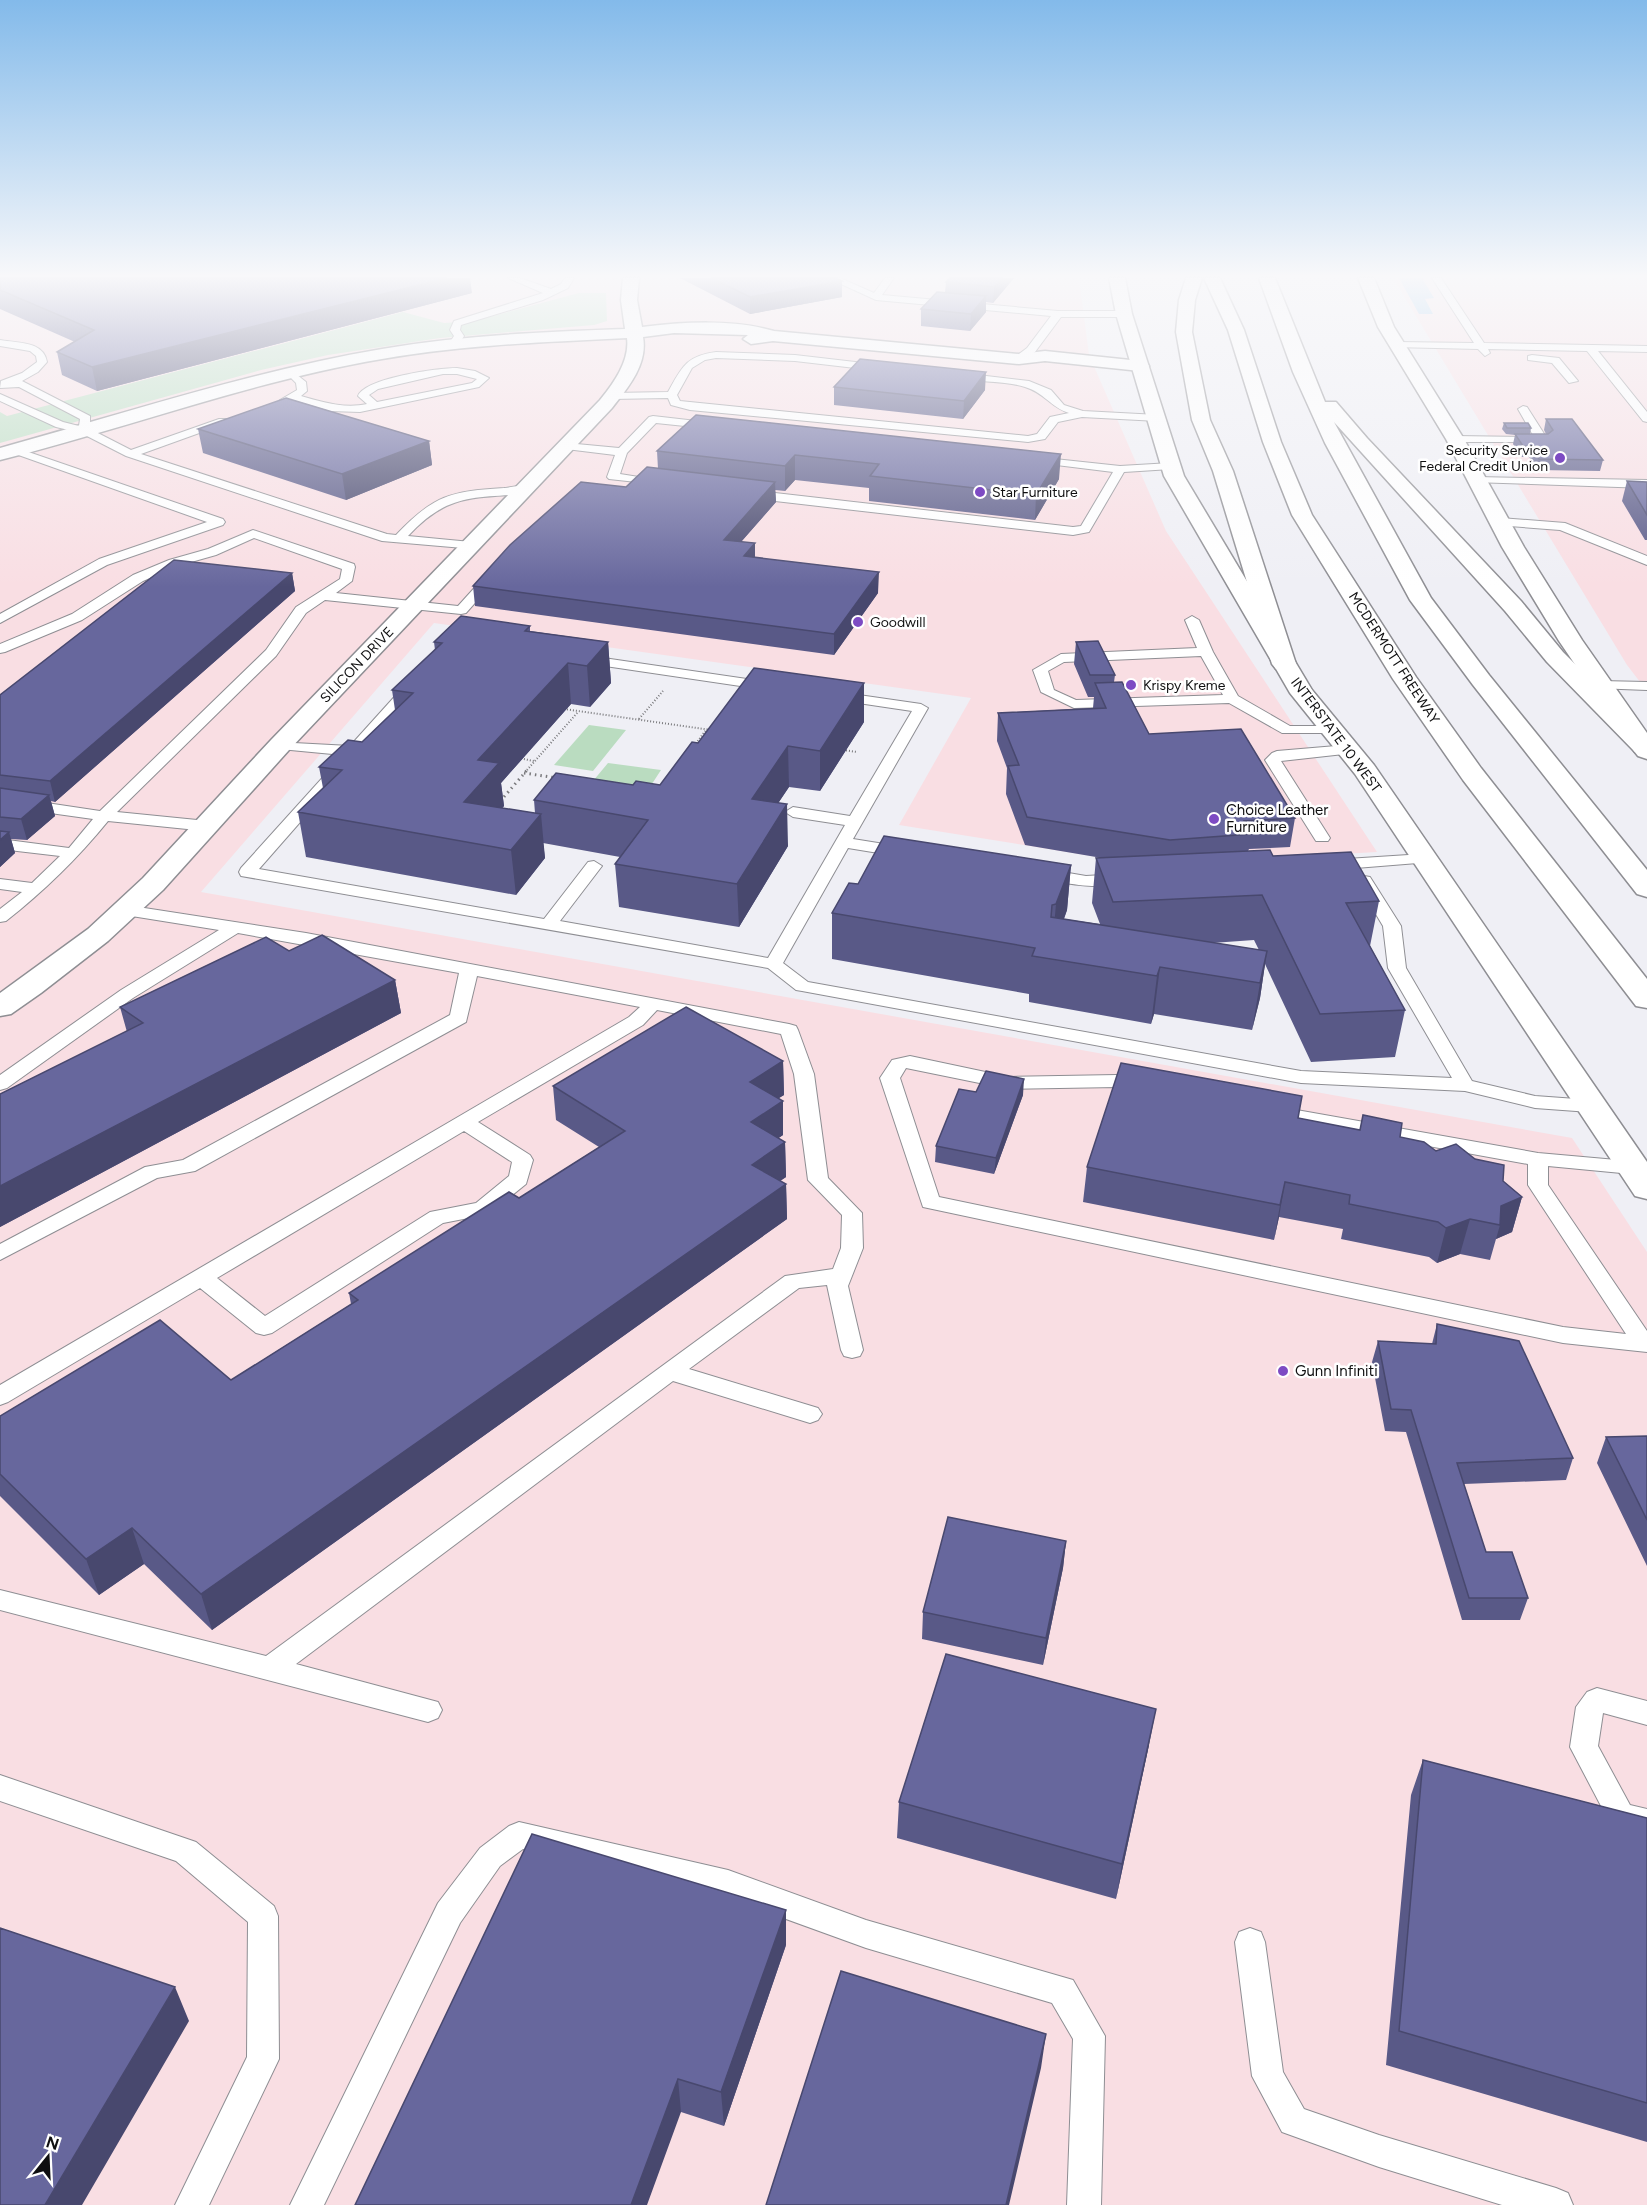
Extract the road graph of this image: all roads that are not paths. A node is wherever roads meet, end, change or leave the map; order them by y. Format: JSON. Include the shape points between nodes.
{"nodes":[{"id":1,"x":262,"y":381,"type":"edge"},
{"id":2,"x":300,"y":381,"type":"edge"},
{"id":3,"x":401,"y":381,"type":"edge"},
{"id":4,"x":480,"y":381,"type":"edge"},
{"id":5,"x":623,"y":381,"type":"edge"},
{"id":6,"x":680,"y":381,"type":"edge"},
{"id":7,"x":1006,"y":381,"type":"edge"},
{"id":8,"x":1145,"y":381,"type":"edge"},
{"id":9,"x":1193,"y":381,"type":"edge"},
{"id":10,"x":1252,"y":381,"type":"edge"},
{"id":11,"x":1306,"y":381,"type":"edge"},
{"id":12,"x":1309,"y":381,"type":"edge"},
{"id":13,"x":1419,"y":381,"type":"edge"},
{"id":14,"x":1616,"y":381,"type":"edge"},
{"id":15,"x":0,"y":385,"type":"edge"},
{"id":16,"x":672,"y":395,"type":"junction"},
{"id":17,"x":612,"y":396,"type":"junction"},
{"id":18,"x":0,"y":397,"type":"edge"},
{"id":19,"x":293,"y":398,"type":"junction"},
{"id":20,"x":271,"y":405,"type":"edge"},
{"id":21,"x":375,"y":406,"type":"junction"},
{"id":22,"x":1060,"y":407,"type":"junction"},
{"id":23,"x":1523,"y":409,"type":"dead end"},
{"id":24,"x":1082,"y":414,"type":"junction"},
{"id":25,"x":238,"y":416,"type":"edge"},
{"id":26,"x":1158,"y":418,"type":"junction"},
{"id":27,"x":1054,"y":419,"type":"junction"},
{"id":28,"x":1647,"y":419,"type":"edge"},
{"id":29,"x":724,"y":427,"type":"edge"},
{"id":30,"x":84,"y":430,"type":"junction"},
{"id":31,"x":1455,"y":439,"type":"junction"},
{"id":32,"x":566,"y":447,"type":"junction"},
{"id":33,"x":7,"y":452,"type":"edge"},
{"id":34,"x":622,"y":452,"type":"junction"},
{"id":35,"x":130,"y":454,"type":"junction"},
{"id":36,"x":1028,"y":459,"type":"edge"},
{"id":37,"x":1171,"y":466,"type":"junction"},
{"id":38,"x":1120,"y":470,"type":"junction"},
{"id":39,"x":1476,"y":480,"type":"junction"},
{"id":40,"x":668,"y":484,"type":"edge"},
{"id":41,"x":1647,"y":484,"type":"edge"},
{"id":42,"x":525,"y":490,"type":"junction"},
{"id":43,"x":736,"y":492,"type":"edge"},
{"id":44,"x":1500,"y":522,"type":"junction"},
{"id":45,"x":227,"y":525,"type":"junction"},
{"id":46,"x":253,"y":534,"type":"junction"},
{"id":47,"x":398,"y":540,"type":"junction"},
{"id":48,"x":471,"y":546,"type":"junction"},
{"id":49,"x":1647,"y":561,"type":"edge"},
{"id":50,"x":501,"y":567,"type":"edge"},
{"id":51,"x":323,"y":596,"type":"junction"},
{"id":52,"x":416,"y":604,"type":"junction"},
{"id":53,"x":0,"y":619,"type":"edge"},
{"id":54,"x":1192,"y":620,"type":"dead end"},
{"id":55,"x":0,"y":649,"type":"edge"},
{"id":56,"x":1206,"y":652,"type":"junction"},
{"id":57,"x":572,"y":657,"type":"edge"},
{"id":58,"x":1284,"y":664,"type":"junction"},
{"id":59,"x":423,"y":674,"type":"edge"},
{"id":60,"x":1600,"y":685,"type":"junction"},
{"id":61,"x":1647,"y":686,"type":"edge"},
{"id":62,"x":783,"y":688,"type":"edge"},
{"id":63,"x":818,"y":693,"type":"edge"},
{"id":64,"x":1232,"y":699,"type":"junction"},
{"id":65,"x":1340,"y":740,"type":"junction"},
{"id":66,"x":280,"y":745,"type":"junction"},
{"id":67,"x":1645,"y":749,"type":"edge"},
{"id":68,"x":354,"y":751,"type":"junction"},
{"id":69,"x":0,"y":801,"type":"edge"},
{"id":70,"x":793,"y":812,"type":"dead end"},
{"id":71,"x":104,"y":816,"type":"junction"},
{"id":72,"x":855,"y":822,"type":"junction"},
{"id":73,"x":207,"y":826,"type":"junction"},
{"id":74,"x":1322,"y":838,"type":"dead end"},
{"id":75,"x":843,"y":842,"type":"junction"},
{"id":76,"x":0,"y":844,"type":"edge"},
{"id":77,"x":73,"y":853,"type":"junction"},
{"id":78,"x":924,"y":855,"type":"edge"},
{"id":79,"x":1424,"y":859,"type":"junction"},
{"id":80,"x":1354,"y":863,"type":"junction"},
{"id":81,"x":594,"y":866,"type":"dead end"},
{"id":82,"x":1319,"y":866,"type":"edge"},
{"id":83,"x":1028,"y":872,"type":"edge"},
{"id":84,"x":1132,"y":878,"type":"edge"},
{"id":85,"x":0,"y":884,"type":"edge"},
{"id":86,"x":1647,"y":888,"type":"edge"},
{"id":87,"x":36,"y":889,"type":"junction"},
{"id":88,"x":125,"y":910,"type":"junction"},
{"id":89,"x":0,"y":917,"type":"edge"},
{"id":90,"x":548,"y":925,"type":"junction"},
{"id":91,"x":235,"y":927,"type":"junction"},
{"id":92,"x":773,"y":964,"type":"junction"},
{"id":93,"x":469,"y":969,"type":"junction"},
{"id":94,"x":1647,"y":999,"type":"edge"},
{"id":95,"x":2,"y":1003,"type":"edge"},
{"id":96,"x":653,"y":1004,"type":"junction"},
{"id":97,"x":0,"y":1084,"type":"edge"},
{"id":98,"x":1465,"y":1085,"type":"junction"},
{"id":99,"x":1163,"y":1090,"type":"edge"},
{"id":100,"x":1590,"y":1106,"type":"junction"},
{"id":101,"x":1255,"y":1108,"type":"edge"},
{"id":102,"x":464,"y":1122,"type":"junction"},
{"id":103,"x":1538,"y":1159,"type":"junction"},
{"id":104,"x":1640,"y":1177,"type":"edge"},
{"id":105,"x":0,"y":1253,"type":"edge"},
{"id":106,"x":841,"y":1276,"type":"junction"},
{"id":107,"x":201,"y":1277,"type":"junction"},
{"id":108,"x":1646,"y":1344,"type":"edge"},
{"id":109,"x":852,"y":1350,"type":"dead end"},
{"id":110,"x":670,"y":1372,"type":"junction"},
{"id":111,"x":0,"y":1396,"type":"edge"},
{"id":112,"x":810,"y":1414,"type":"dead end"},
{"id":113,"x":0,"y":1600,"type":"edge"},
{"id":114,"x":270,"y":1668,"type":"junction"},
{"id":115,"x":428,"y":1710,"type":"dead end"},
{"id":116,"x":1647,"y":1713,"type":"edge"},
{"id":117,"x":0,"y":1788,"type":"edge"},
{"id":118,"x":1647,"y":1822,"type":"edge"},
{"id":119,"x":1250,"y":1942,"type":"dead end"},
{"id":120,"x":192,"y":2205,"type":"edge"},
{"id":121,"x":307,"y":2205,"type":"edge"},
{"id":122,"x":1084,"y":2205,"type":"edge"},
{"id":123,"x":1556,"y":2205,"type":"edge"}],
"edges":[{"from":1,"to":30,"type":"main road"},
{"from":2,"to":19,"type":"lane","via":[[302,391]]},
{"from":3,"to":21,"type":"lane","via":[[365,391],[363,396]]},
{"from":4,"to":21,"type":"lane"},
{"from":5,"to":17,"type":"main road","name":"SILICON DRIVE"},
{"from":6,"to":16,"type":"lane"},
{"from":7,"to":22,"type":"lane","via":[[1047,392]]},
{"from":8,"to":26,"type":"main road","name":"INTERSTATE 10 WEST"},
{"from":9,"to":58,"type":"main road","via":[[1201,420],[1223,471]]},
{"from":10,"to":94,"type":"main road","name":"MCDERMOTT FREEWAY","via":[[1302,516],[1405,679]]},
{"from":11,"to":86,"type":"main road","via":[[1334,443],[1421,600]]},
{"from":12,"to":67,"type":"main road","via":[[1555,657]]},
{"from":13,"to":31,"type":"main road"},
{"from":14,"to":28,"type":"lane"},
{"from":15,"to":30,"type":"lane","via":[[21,384],[86,418]]},
{"from":16,"to":17,"type":"lane"},
{"from":16,"to":27,"type":"lane","via":[[675,403],[690,407],[1028,439],[1041,437]]},
{"from":17,"to":32,"type":"main road","name":"SILICON DRIVE"},
{"from":18,"to":30,"type":"lane","via":[[60,425]]},
{"from":19,"to":20,"type":"lane"},
{"from":19,"to":21,"type":"lane","via":[[342,410]]},
{"from":22,"to":24,"type":"lane"},
{"from":22,"to":27,"type":"lane"},
{"from":23,"to":31,"type":"lane","via":[[1542,440]]},
{"from":24,"to":26,"type":"lane"},
{"from":24,"to":27,"type":"lane"},
{"from":25,"to":35,"type":"lane"},
{"from":26,"to":37,"type":"main road","name":"INTERSTATE 10 WEST"},
{"from":29,"to":34,"type":"lane","via":[[653,419]]},
{"from":30,"to":33,"type":"main road"},
{"from":30,"to":35,"type":"lane"},
{"from":31,"to":39,"type":"main road"},
{"from":32,"to":34,"type":"lane"},
{"from":32,"to":42,"type":"main road","name":"SILICON DRIVE"},
{"from":33,"to":45,"type":"lane"},
{"from":34,"to":40,"type":"lane","via":[[613,477]]},
{"from":35,"to":47,"type":"lane"},
{"from":36,"to":38,"type":"lane"},
{"from":37,"to":38,"type":"lane"},
{"from":37,"to":58,"type":"main road","name":"INTERSTATE 10 WEST"},
{"from":38,"to":43,"type":"lane","via":[[1085,529],[1073,531]]},
{"from":39,"to":41,"type":"lane"},
{"from":39,"to":44,"type":"main road"},
{"from":42,"to":47,"type":"lane","via":[[442,501],[427,510]]},
{"from":42,"to":48,"type":"main road","name":"SILICON DRIVE"},
{"from":44,"to":49,"type":"lane","via":[[1561,526]]},
{"from":44,"to":60,"type":"main road"},
{"from":45,"to":46,"type":"lane"},
{"from":45,"to":53,"type":"lane","via":[[103,562]]},
{"from":46,"to":51,"type":"lane","via":[[349,567],[346,581]]},
{"from":46,"to":55,"type":"lane","via":[[138,578],[77,616]]},
{"from":47,"to":48,"type":"lane"},
{"from":48,"to":52,"type":"main road","name":"SILICON DRIVE"},
{"from":50,"to":52,"type":"lane","via":[[461,610]]},
{"from":51,"to":52,"type":"lane"},
{"from":51,"to":71,"type":"lane","via":[[301,610],[271,653]]},
{"from":52,"to":66,"type":"main road","name":"SILICON DRIVE"},
{"from":54,"to":56,"type":"lane"},
{"from":56,"to":64,"type":"lane"},
{"from":56,"to":64,"type":"lane","via":[[1061,658],[1040,670],[1048,692],[1074,704]]},
{"from":57,"to":62,"type":"lane"},
{"from":58,"to":65,"type":"main road","name":"INTERSTATE 10 WEST"},
{"from":59,"to":68,"type":"lane"},
{"from":60,"to":61,"type":"lane"},
{"from":60,"to":67,"type":"main road"},
{"from":63,"to":72,"type":"lane","via":[[921,708]]},
{"from":64,"to":65,"type":"lane","via":[[1287,730]]},
{"from":65,"to":74,"type":"lane","via":[[1273,760]]},
{"from":65,"to":79,"type":"main road","name":"INTERSTATE 10 WEST","via":[[1365,770]]},
{"from":66,"to":68,"type":"lane"},
{"from":66,"to":73,"type":"main road","name":"SILICON DRIVE"},
{"from":68,"to":90,"type":"lane","via":[[247,872]]},
{"from":69,"to":71,"type":"lane"},
{"from":70,"to":72,"type":"lane"},
{"from":71,"to":73,"type":"lane"},
{"from":71,"to":77,"type":"lane"},
{"from":72,"to":75,"type":"lane"},
{"from":73,"to":88,"type":"main road","name":"SILICON DRIVE"},
{"from":75,"to":78,"type":"lane"},
{"from":75,"to":92,"type":"lane"},
{"from":76,"to":77,"type":"lane"},
{"from":77,"to":87,"type":"lane"},
{"from":79,"to":80,"type":"lane"},
{"from":79,"to":100,"type":"main road","name":"INTERSTATE 10 WEST"},
{"from":80,"to":82,"type":"lane"},
{"from":80,"to":98,"type":"lane","via":[[1392,926],[1397,968]]},
{"from":81,"to":90,"type":"lane"},
{"from":83,"to":84,"type":"lane","via":[[1086,881]]},
{"from":85,"to":87,"type":"lane"},
{"from":87,"to":89,"type":"lane"},
{"from":88,"to":91,"type":"lane"},
{"from":88,"to":95,"type":"main road","name":"SILICON DRIVE","via":[[98,935]]},
{"from":90,"to":92,"type":"lane"},
{"from":91,"to":93,"type":"lane"},
{"from":91,"to":97,"type":"lane","via":[[127,994]]},
{"from":92,"to":98,"type":"lane","via":[[802,986],[1301,1077]]},
{"from":93,"to":96,"type":"lane"},
{"from":93,"to":105,"type":"lane","via":[[459,1018],[188,1166],[152,1172]]},
{"from":96,"to":102,"type":"lane","via":[[636,1021]]},
{"from":96,"to":106,"type":"lane","via":[[789,1030],[804,1074],[818,1180],[852,1213],[852,1248]]},
{"from":98,"to":100,"type":"lane","via":[[1535,1102]]},
{"from":99,"to":108,"type":"lane","via":[[1117,1081],[1009,1083],[910,1062],[899,1064],[890,1078],[930,1202],[1563,1335]]},
{"from":100,"to":104,"type":"main road","name":"INTERSTATE 10 WEST"},
{"from":101,"to":103,"type":"lane"},
{"from":102,"to":107,"type":"lane"},
{"from":102,"to":107,"type":"lane","via":[[523,1160],[519,1179],[482,1209],[437,1217],[264,1327]]},
{"from":103,"to":104,"type":"lane"},
{"from":103,"to":108,"type":"lane","via":[[1538,1185]]},
{"from":106,"to":109,"type":"lane","via":[[837,1286]]},
{"from":106,"to":110,"type":"lane","via":[[793,1281]]},
{"from":107,"to":111,"type":"lane"},
{"from":110,"to":112,"type":"lane"},
{"from":110,"to":114,"type":"lane"},
{"from":113,"to":114,"type":"lane"},
{"from":114,"to":115,"type":"lane"},
{"from":116,"to":118,"type":"lane","via":[[1597,1700],[1590,1707],[1584,1747],[1621,1816]]},
{"from":117,"to":120,"type":"lane","via":[[186,1851],[263,1916],[263,2059]]},
{"from":119,"to":123,"type":"lane","via":[[1268,2076],[1293,2121]]},
{"from":121,"to":122,"type":"lane","via":[[449,1913],[490,1857],[519,1835],[728,1884],[866,1934],[1062,1991],[1089,2036]]}]}
